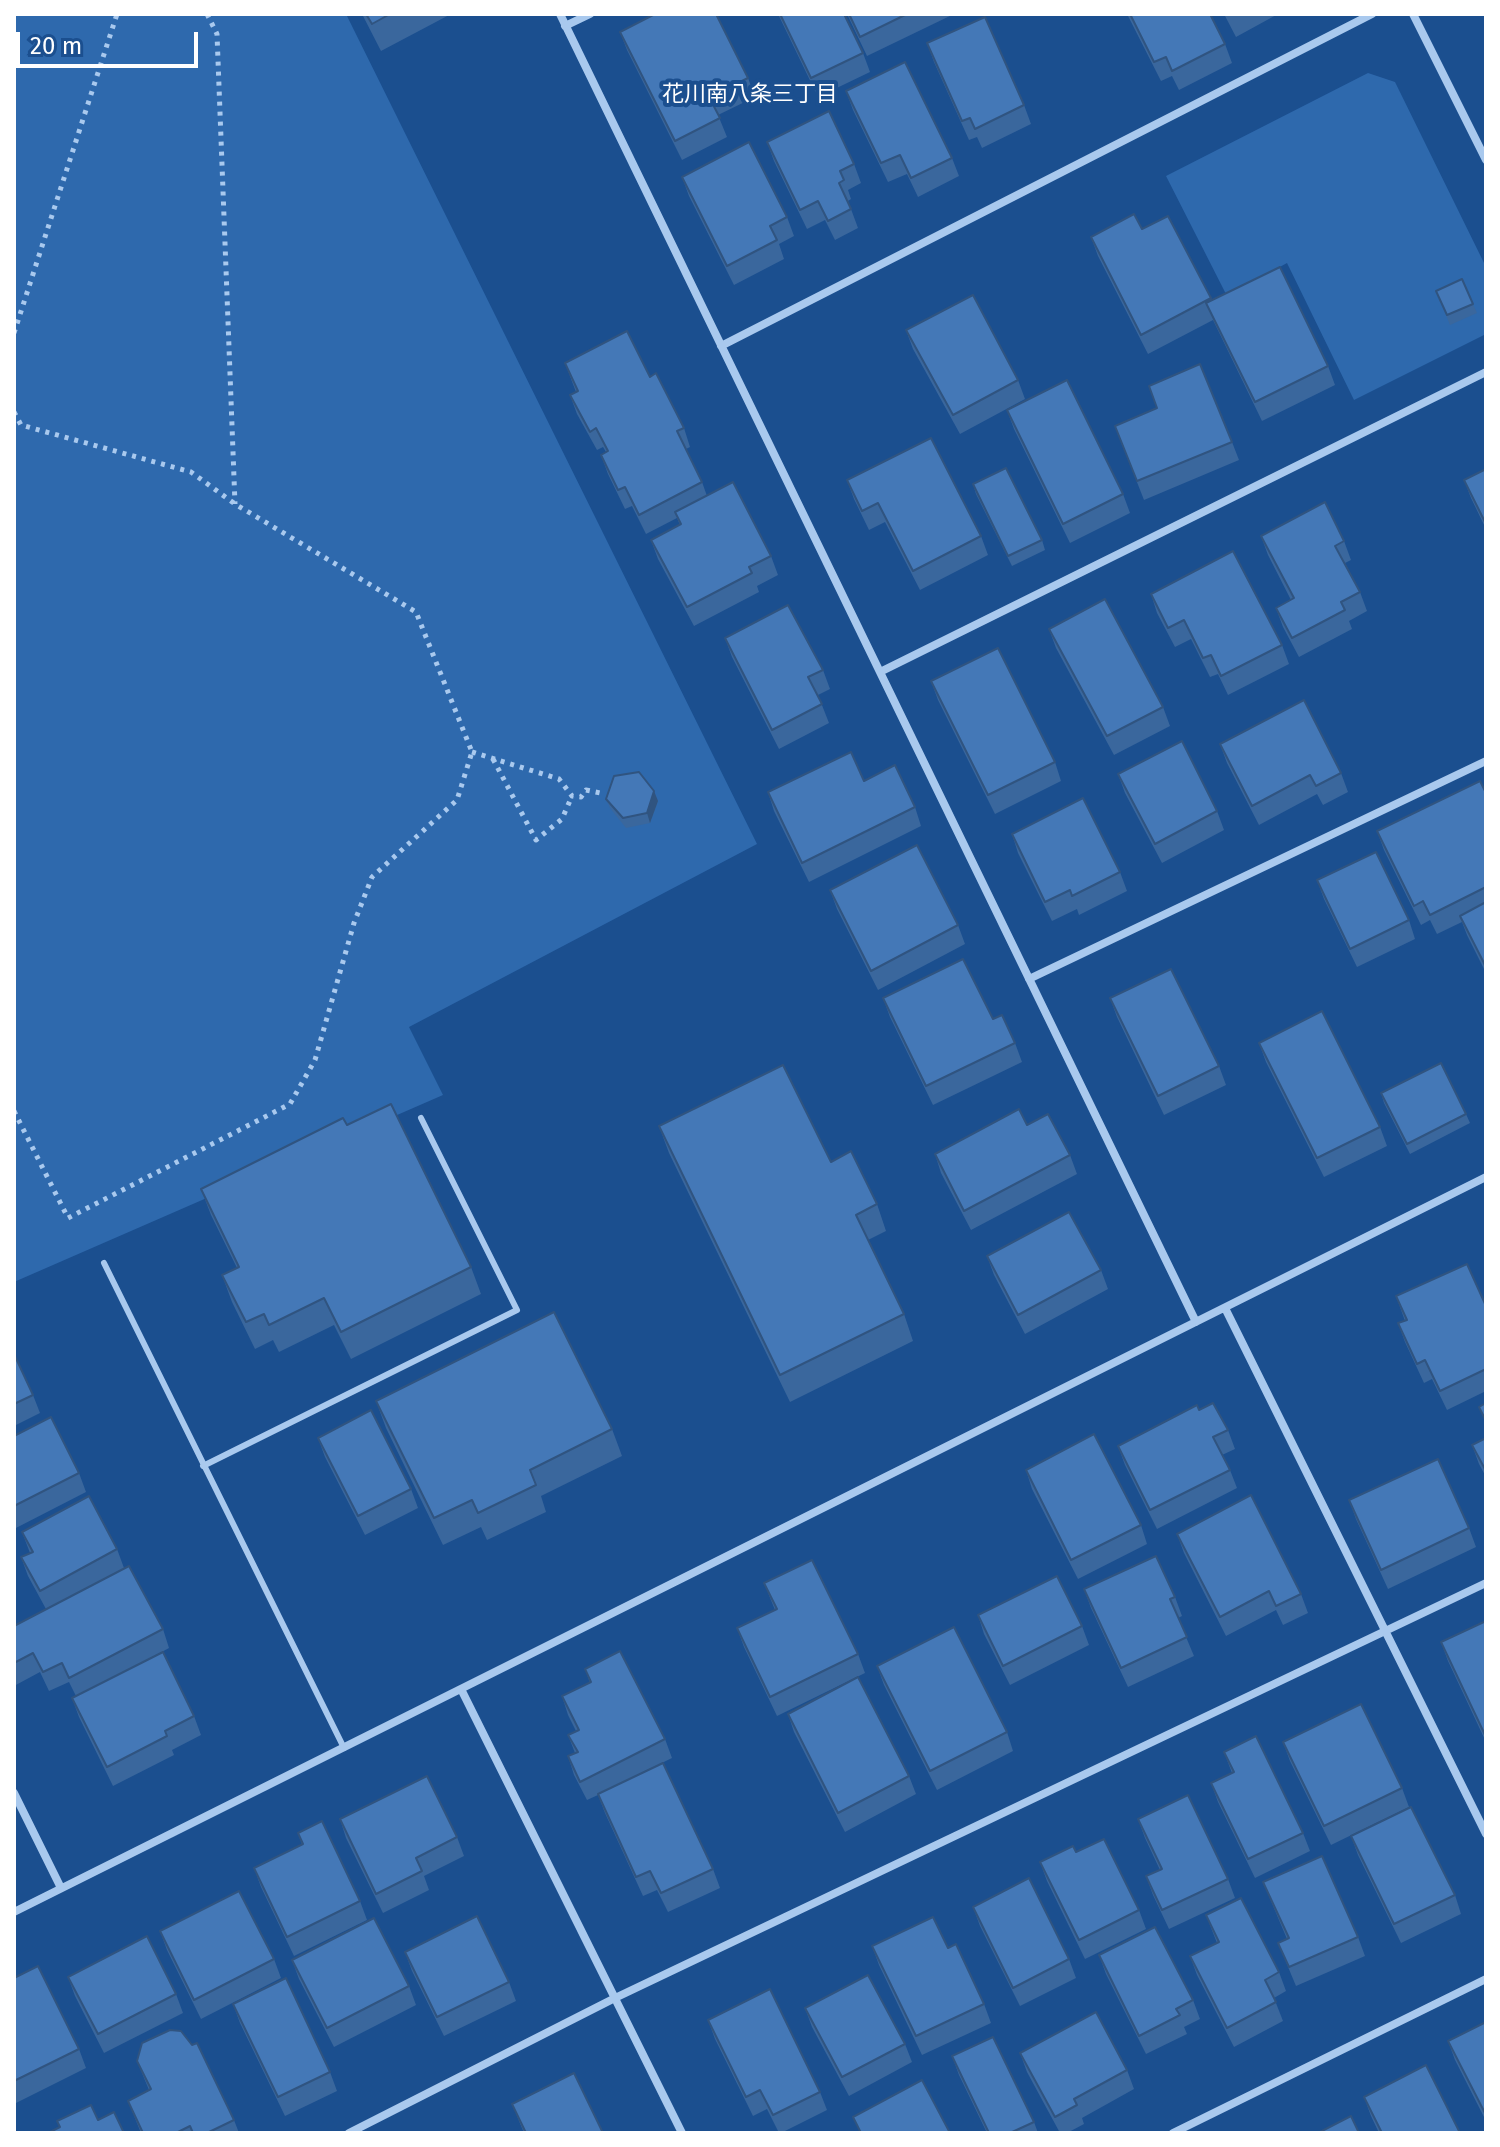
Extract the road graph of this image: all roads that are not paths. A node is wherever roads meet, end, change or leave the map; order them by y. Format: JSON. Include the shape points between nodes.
{"nodes":[{"id":1,"x":560,"y":14,"type":"edge"},
{"id":2,"x":590,"y":14,"type":"edge"},
{"id":3,"x":1372,"y":14,"type":"edge"},
{"id":4,"x":1413,"y":14,"type":"edge"},
{"id":5,"x":565,"y":26,"type":"junction"},
{"id":6,"x":1486,"y":160,"type":"edge"},
{"id":7,"x":721,"y":346,"type":"junction"},
{"id":8,"x":1486,"y":372,"type":"edge"},
{"id":9,"x":880,"y":672,"type":"junction"},
{"id":10,"x":1486,"y":761,"type":"edge"},
{"id":11,"x":1029,"y":979,"type":"junction"},
{"id":12,"x":421,"y":1118,"type":"dead end"},
{"id":13,"x":1486,"y":1177,"type":"edge"},
{"id":14,"x":104,"y":1263,"type":"dead end"},
{"id":15,"x":1225,"y":1308,"type":"junction"},
{"id":16,"x":1196,"y":1322,"type":"junction"},
{"id":17,"x":203,"y":1466,"type":"junction"},
{"id":18,"x":1486,"y":1583,"type":"edge"},
{"id":19,"x":1387,"y":1634,"type":"junction"},
{"id":20,"x":461,"y":1689,"type":"junction"},
{"id":21,"x":344,"y":1748,"type":"junction"},
{"id":22,"x":14,"y":1793,"type":"edge"},
{"id":23,"x":1486,"y":1834,"type":"edge"},
{"id":24,"x":61,"y":1888,"type":"junction"},
{"id":25,"x":14,"y":1912,"type":"edge"},
{"id":26,"x":1486,"y":1979,"type":"edge"},
{"id":27,"x":615,"y":1998,"type":"junction"},
{"id":28,"x":349,"y":2133,"type":"edge"},
{"id":29,"x":682,"y":2133,"type":"edge"},
{"id":30,"x":1173,"y":2133,"type":"edge"}],
"edges":[{"from":1,"to":5,"type":"street"},
{"from":2,"to":5,"type":"street"},
{"from":3,"to":7,"type":"street"},
{"from":4,"to":6,"type":"street"},
{"from":5,"to":7,"type":"street"},
{"from":7,"to":9,"type":"street"},
{"from":8,"to":9,"type":"street"},
{"from":9,"to":11,"type":"street"},
{"from":10,"to":11,"type":"street"},
{"from":11,"to":16,"type":"street"},
{"from":12,"to":17,"type":"lane","via":[[517,1310]]},
{"from":13,"to":15,"type":"street"},
{"from":14,"to":17,"type":"lane"},
{"from":15,"to":16,"type":"street"},
{"from":15,"to":19,"type":"street"},
{"from":16,"to":20,"type":"street"},
{"from":17,"to":21,"type":"lane"},
{"from":18,"to":19,"type":"street"},
{"from":19,"to":23,"type":"street"},
{"from":19,"to":27,"type":"street"},
{"from":20,"to":21,"type":"street"},
{"from":20,"to":27,"type":"street"},
{"from":21,"to":24,"type":"street"},
{"from":22,"to":24,"type":"street"},
{"from":24,"to":25,"type":"street"},
{"from":26,"to":30,"type":"street"},
{"from":27,"to":28,"type":"street"},
{"from":27,"to":29,"type":"street"}]}
